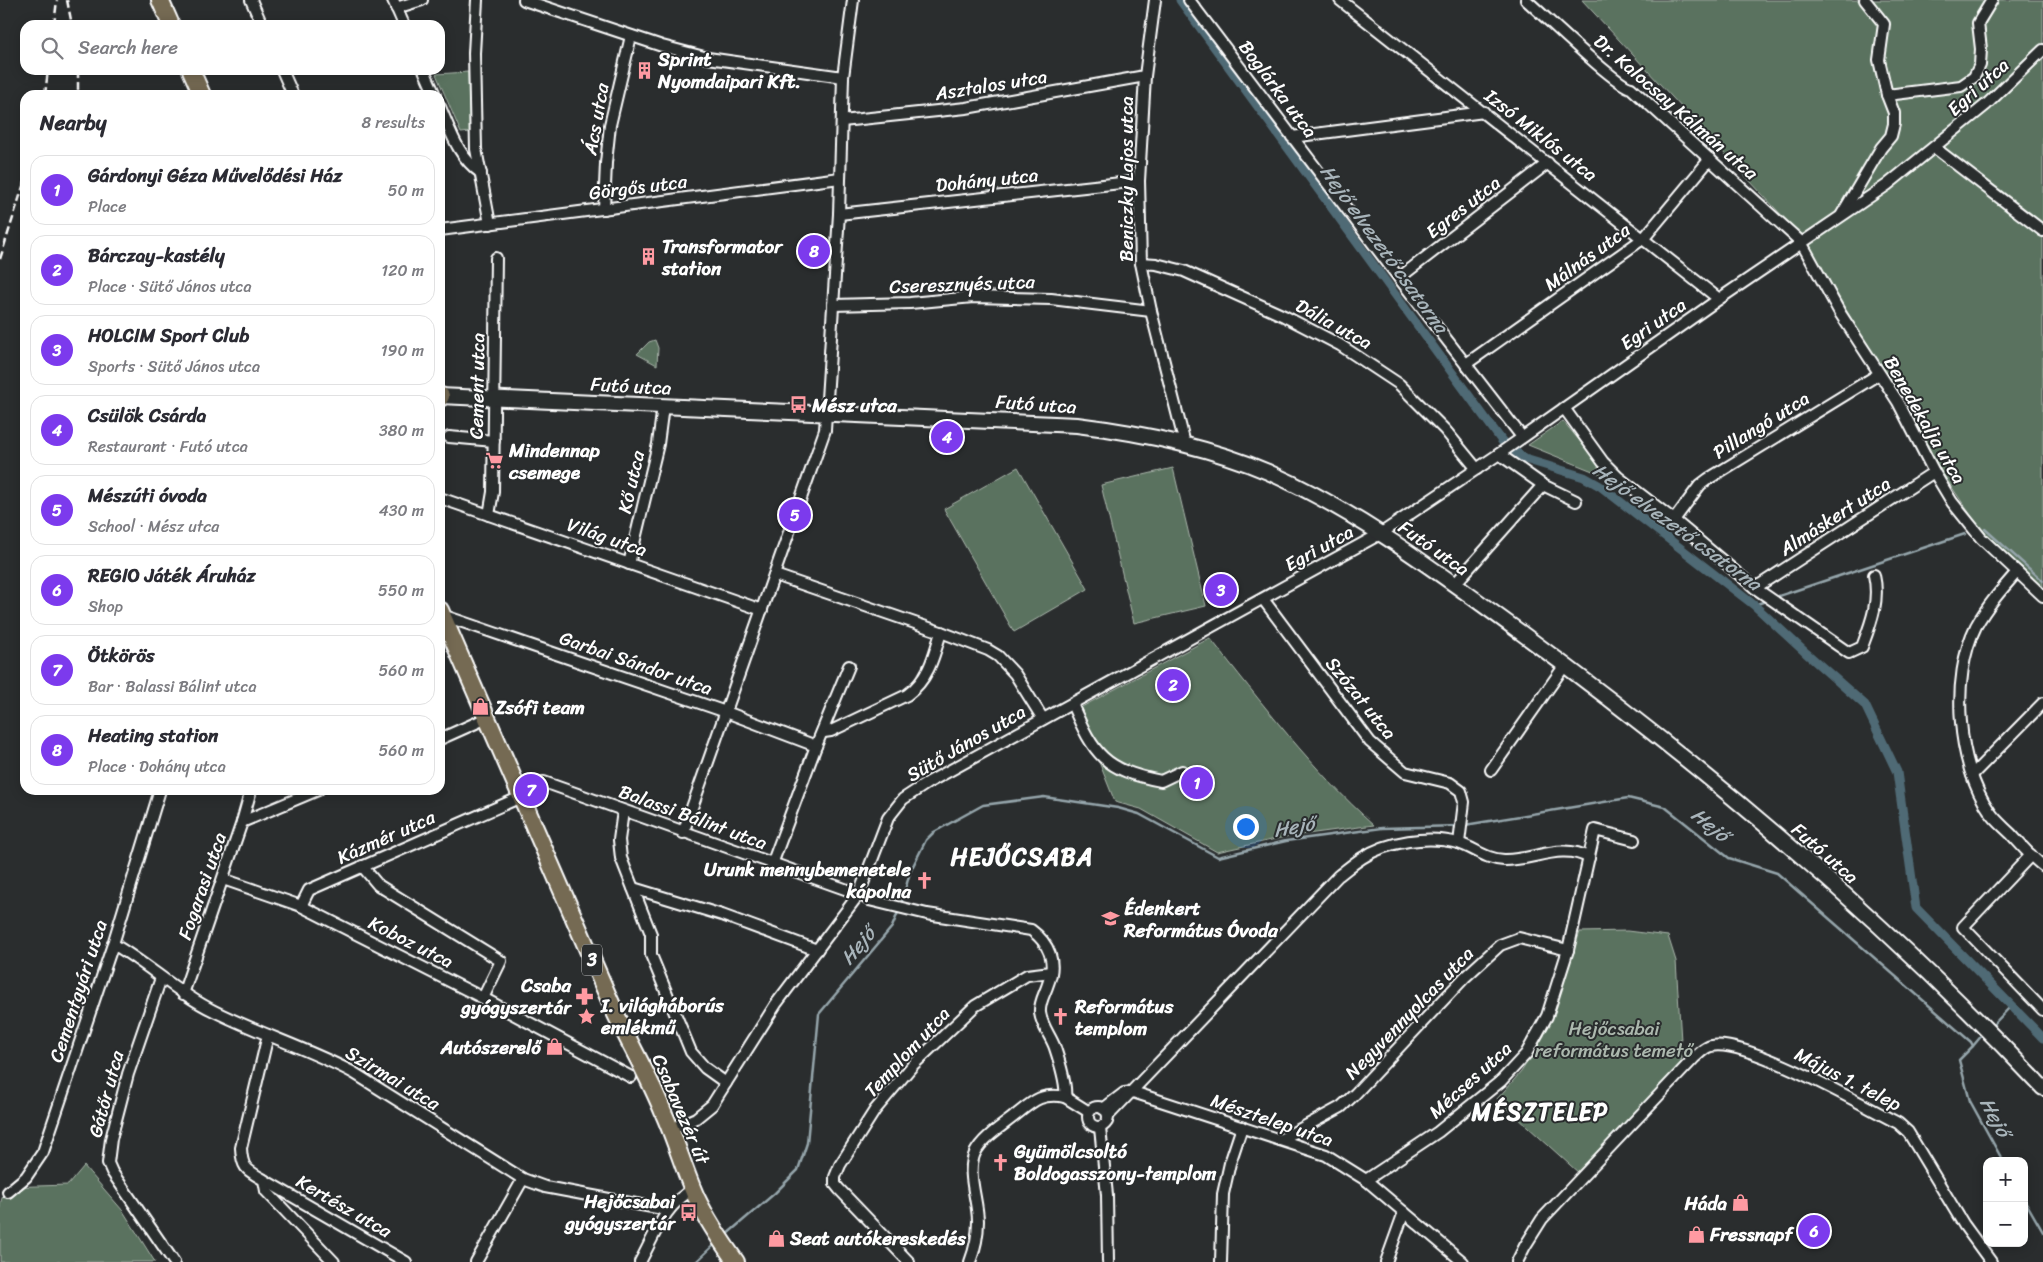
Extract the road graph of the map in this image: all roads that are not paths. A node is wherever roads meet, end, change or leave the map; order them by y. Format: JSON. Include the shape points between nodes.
{"nodes":[{"id":1,"x":160,"y":0,"type":"edge"},
{"id":2,"x":251,"y":0,"type":"edge"},
{"id":3,"x":422,"y":0,"type":"edge"},
{"id":4,"x":477,"y":0,"type":"edge"},
{"id":5,"x":524,"y":0,"type":"edge"},
{"id":6,"x":852,"y":0,"type":"edge"},
{"id":7,"x":1154,"y":0,"type":"edge"},
{"id":8,"x":1189,"y":0,"type":"edge"},
{"id":9,"x":1340,"y":0,"type":"edge"},
{"id":10,"x":1526,"y":0,"type":"edge"},
{"id":11,"x":1865,"y":0,"type":"edge"},
{"id":12,"x":1992,"y":0,"type":"edge"},
{"id":13,"x":395,"y":4,"type":"edge"},
{"id":14,"x":169,"y":20,"type":"edge"},
{"id":15,"x":260,"y":20,"type":"edge"},
{"id":16,"x":402,"y":20,"type":"edge"},
{"id":17,"x":631,"y":36,"type":"junction"},
{"id":18,"x":2043,"y":50,"type":"edge"},
{"id":19,"x":193,"y":75,"type":"edge"},
{"id":20,"x":284,"y":75,"type":"edge"},
{"id":21,"x":426,"y":75,"type":"edge"},
{"id":22,"x":1145,"y":76,"type":"junction"},
{"id":23,"x":843,"y":77,"type":"junction"},
{"id":24,"x":200,"y":90,"type":"edge"},
{"id":25,"x":291,"y":90,"type":"edge"},
{"id":26,"x":432,"y":90,"type":"edge"},
{"id":27,"x":1887,"y":95,"type":"junction"},
{"id":28,"x":1484,"y":112,"type":"junction"},
{"id":29,"x":445,"y":118,"type":"edge"},
{"id":30,"x":842,"y":120,"type":"junction"},
{"id":31,"x":1292,"y":137,"type":"junction"},
{"id":32,"x":1935,"y":148,"type":"junction"},
{"id":33,"x":1710,"y":159,"type":"junction"},
{"id":34,"x":1548,"y":163,"type":"junction"},
{"id":35,"x":481,"y":173,"type":"junction"},
{"id":36,"x":840,"y":178,"type":"junction"},
{"id":37,"x":1139,"y":181,"type":"junction"},
{"id":38,"x":604,"y":209,"type":"junction"},
{"id":39,"x":839,"y":214,"type":"junction"},
{"id":40,"x":1840,"y":217,"type":"junction"},
{"id":41,"x":490,"y":224,"type":"junction"},
{"id":42,"x":445,"y":229,"type":"edge"},
{"id":43,"x":2043,"y":232,"type":"edge"},
{"id":44,"x":1644,"y":238,"type":"junction"},
{"id":45,"x":1801,"y":242,"type":"junction"},
{"id":46,"x":496,"y":258,"type":"dead end"},
{"id":47,"x":1141,"y":264,"type":"junction"},
{"id":48,"x":1399,"y":278,"type":"junction"},
{"id":49,"x":1719,"y":299,"type":"junction"},
{"id":50,"x":833,"y":306,"type":"junction"},
{"id":51,"x":1151,"y":311,"type":"junction"},
{"id":52,"x":1466,"y":364,"type":"junction"},
{"id":53,"x":1879,"y":374,"type":"junction"},
{"id":54,"x":445,"y":396,"type":"edge"},
{"id":55,"x":494,"y":398,"type":"junction"},
{"id":56,"x":663,"y":406,"type":"junction"},
{"id":57,"x":1564,"y":408,"type":"junction"},
{"id":58,"x":827,"y":413,"type":"junction"},
{"id":59,"x":449,"y":437,"type":"dead end"},
{"id":60,"x":1519,"y":439,"type":"junction"},
{"id":61,"x":494,"y":441,"type":"junction"},
{"id":62,"x":1185,"y":444,"type":"junction"},
{"id":63,"x":1499,"y":454,"type":"junction"},
{"id":64,"x":1477,"y":469,"type":"junction"},
{"id":65,"x":1934,"y":472,"type":"junction"},
{"id":66,"x":1543,"y":485,"type":"junction"},
{"id":67,"x":445,"y":500,"type":"edge"},
{"id":68,"x":1576,"y":501,"type":"dead end"},
{"id":69,"x":489,"y":515,"type":"junction"},
{"id":70,"x":1674,"y":520,"type":"junction"},
{"id":71,"x":1380,"y":534,"type":"junction"},
{"id":72,"x":629,"y":564,"type":"junction"},
{"id":73,"x":2017,"y":572,"type":"junction"},
{"id":74,"x":775,"y":575,"type":"junction"},
{"id":75,"x":1874,"y":575,"type":"dead end"},
{"id":76,"x":1454,"y":584,"type":"junction"},
{"id":77,"x":1755,"y":588,"type":"junction"},
{"id":78,"x":2043,"y":596,"type":"edge"},
{"id":79,"x":1263,"y":599,"type":"junction"},
{"id":80,"x":762,"y":610,"type":"junction"},
{"id":81,"x":445,"y":614,"type":"edge"},
{"id":82,"x":445,"y":622,"type":"edge"},
{"id":83,"x":941,"y":632,"type":"junction"},
{"id":84,"x":1565,"y":665,"type":"junction"},
{"id":85,"x":849,"y":666,"type":"dead end"},
{"id":86,"x":2043,"y":703,"type":"edge"},
{"id":87,"x":1072,"y":704,"type":"junction"},
{"id":88,"x":726,"y":712,"type":"junction"},
{"id":89,"x":487,"y":718,"type":"junction"},
{"id":90,"x":1043,"y":719,"type":"junction"},
{"id":91,"x":824,"y":732,"type":"junction"},
{"id":92,"x":445,"y":737,"type":"edge"},
{"id":93,"x":816,"y":746,"type":"junction"},
{"id":94,"x":1491,"y":770,"type":"dead end"},
{"id":95,"x":1182,"y":771,"type":"dead end"},
{"id":96,"x":1972,"y":775,"type":"junction"},
{"id":97,"x":519,"y":793,"type":"junction"},
{"id":98,"x":158,"y":795,"type":"edge"},
{"id":99,"x":250,"y":795,"type":"edge"},
{"id":100,"x":306,"y":795,"type":"edge"},
{"id":101,"x":623,"y":810,"type":"junction"},
{"id":102,"x":242,"y":822,"type":"junction"},
{"id":103,"x":683,"y":833,"type":"junction"},
{"id":104,"x":1459,"y":839,"type":"junction"},
{"id":105,"x":1634,"y":840,"type":"dead end"},
{"id":106,"x":2031,"y":855,"type":"junction"},
{"id":107,"x":1589,"y":858,"type":"junction"},
{"id":108,"x":2042,"y":863,"type":"edge"},
{"id":109,"x":772,"y":864,"type":"junction"},
{"id":110,"x":362,"y":866,"type":"junction"},
{"id":111,"x":223,"y":879,"type":"junction"},
{"id":112,"x":633,"y":888,"type":"junction"},
{"id":113,"x":859,"y":894,"type":"junction"},
{"id":114,"x":301,"y":906,"type":"junction"},
{"id":115,"x":113,"y":944,"type":"junction"},
{"id":116,"x":818,"y":950,"type":"junction"},
{"id":117,"x":1568,"y":950,"type":"junction"},
{"id":118,"x":1051,"y":972,"type":"junction"},
{"id":119,"x":161,"y":978,"type":"junction"},
{"id":120,"x":184,"y":994,"type":"junction"},
{"id":121,"x":483,"y":998,"type":"junction"},
{"id":122,"x":2043,"y":1010,"type":"edge"},
{"id":123,"x":268,"y":1035,"type":"junction"},
{"id":124,"x":631,"y":1077,"type":"dead end"},
{"id":125,"x":726,"y":1083,"type":"junction"},
{"id":126,"x":2043,"y":1088,"type":"edge"},
{"id":127,"x":1133,"y":1092,"type":"junction"},
{"id":128,"x":1064,"y":1097,"type":"junction"},
{"id":129,"x":1089,"y":1112,"type":"junction"},
{"id":130,"x":1106,"y":1112,"type":"junction"},
{"id":131,"x":1242,"y":1127,"type":"junction"},
{"id":132,"x":1100,"y":1128,"type":"junction"},
{"id":133,"x":670,"y":1129,"type":"junction"},
{"id":134,"x":1280,"y":1140,"type":"junction"},
{"id":135,"x":523,"y":1179,"type":"junction"},
{"id":136,"x":264,"y":1180,"type":"junction"},
{"id":137,"x":1366,"y":1180,"type":"junction"},
{"id":138,"x":693,"y":1189,"type":"junction"},
{"id":139,"x":8,"y":1192,"type":"dead end"},
{"id":140,"x":668,"y":1210,"type":"junction"},
{"id":141,"x":1404,"y":1212,"type":"junction"},
{"id":142,"x":174,"y":1262,"type":"edge"},
{"id":143,"x":334,"y":1262,"type":"edge"},
{"id":144,"x":406,"y":1262,"type":"edge"},
{"id":145,"x":476,"y":1262,"type":"edge"},
{"id":146,"x":640,"y":1262,"type":"edge"},
{"id":147,"x":736,"y":1262,"type":"edge"},
{"id":148,"x":909,"y":1262,"type":"edge"},
{"id":149,"x":970,"y":1262,"type":"edge"},
{"id":150,"x":1108,"y":1262,"type":"edge"},
{"id":151,"x":1221,"y":1262,"type":"edge"},
{"id":152,"x":1386,"y":1262,"type":"edge"},
{"id":153,"x":1462,"y":1262,"type":"edge"},
{"id":154,"x":1517,"y":1262,"type":"edge"},
{"id":155,"x":1990,"y":1262,"type":"edge"}],
"edges":[{"from":1,"to":14,"type":"main road"},
{"from":2,"to":15,"type":"street"},
{"from":3,"to":13,"type":"street"},
{"from":4,"to":35,"type":"street","via":[[474,125]]},
{"from":5,"to":17,"type":"street"},
{"from":6,"to":23,"type":"street"},
{"from":7,"to":22,"type":"street","name":"Beniczky Lajos utca"},
{"from":8,"to":31,"type":"street","name":"Boglárka utca"},
{"from":9,"to":28,"type":"street","name":"Izsó Miklós utca"},
{"from":10,"to":33,"type":"street","name":"Dr. Kalocsay Kálmán utca"},
{"from":11,"to":27,"type":"street","via":[[1884,24],[1880,60]]},
{"from":12,"to":27,"type":"street","via":[[1978,24],[1980,65],[1974,77],[1961,86]]},
{"from":13,"to":16,"type":"street"},
{"from":17,"to":23,"type":"street","via":[[708,58]]},
{"from":17,"to":38,"type":"street","name":"Ács utca","via":[[610,125]]},
{"from":18,"to":32,"type":"street","name":"Egri utca"},
{"from":19,"to":24,"type":"main road"},
{"from":20,"to":25,"type":"street"},
{"from":21,"to":26,"type":"street"},
{"from":22,"to":30,"type":"street","name":"Asztalos utca","via":[[966,108]]},
{"from":22,"to":37,"type":"street","name":"Beniczky Lajos utca"},
{"from":23,"to":30,"type":"street"},
{"from":27,"to":40,"type":"street","via":[[1894,113],[1891,136]]},
{"from":28,"to":31,"type":"street"},
{"from":28,"to":34,"type":"street","name":"Izsó Miklós utca"},
{"from":29,"to":35,"type":"street","via":[[461,155]]},
{"from":30,"to":36,"type":"street"},
{"from":31,"to":48,"type":"street","name":"Boglárka utca"},
{"from":32,"to":40,"type":"street","name":"Egri utca"},
{"from":32,"to":43,"type":"street"},
{"from":33,"to":44,"type":"street","name":"Málnás utca"},
{"from":33,"to":45,"type":"street","name":"Dr. Kalocsay Kálmán utca"},
{"from":34,"to":44,"type":"street","name":"Izsó Miklós utca"},
{"from":34,"to":48,"type":"street","name":"Egres utca"},
{"from":35,"to":41,"type":"street"},
{"from":36,"to":38,"type":"street","name":"Görgős utca"},
{"from":36,"to":39,"type":"street"},
{"from":37,"to":39,"type":"street","name":"Dohány utca"},
{"from":37,"to":47,"type":"street","name":"Beniczky Lajos utca"},
{"from":38,"to":41,"type":"street","name":"Görgős utca"},
{"from":39,"to":50,"type":"street"},
{"from":40,"to":45,"type":"street","name":"Egri utca"},
{"from":41,"to":42,"type":"street","name":"Görgős utca"},
{"from":44,"to":49,"type":"street","name":"Izsó Miklós utca"},
{"from":44,"to":52,"type":"street","name":"Málnás utca"},
{"from":45,"to":49,"type":"street","name":"Egri utca"},
{"from":45,"to":53,"type":"street","name":"Benedekalja utca","via":[[1840,314]]},
{"from":46,"to":55,"type":"street","name":"Cement utca"},
{"from":47,"to":51,"type":"street","name":"Beniczky Lajos utca"},
{"from":47,"to":64,"type":"street","name":"Dália utca","via":[[1184,271],[1340,345],[1399,384],[1445,430]]},
{"from":48,"to":52,"type":"street","name":"Boglárka utca"},
{"from":49,"to":57,"type":"street","name":"Egri utca"},
{"from":50,"to":51,"type":"street","name":"Cseresznyés utca","via":[[972,297],[1051,299]]},
{"from":50,"to":58,"type":"street"},
{"from":51,"to":62,"type":"street","name":"Beniczky Lajos utca"},
{"from":52,"to":60,"type":"street","name":"Boglárka utca"},
{"from":53,"to":65,"type":"street","name":"Benedekalja utca","via":[[1898,402]]},
{"from":53,"to":70,"type":"street","name":"Pillangó utca","via":[[1708,479]]},
{"from":54,"to":55,"type":"main road","name":"Futó utca"},
{"from":55,"to":56,"type":"main road","name":"Futó utca"},
{"from":55,"to":61,"type":"street","name":"Cement utca"},
{"from":56,"to":58,"type":"main road","name":"Futó utca"},
{"from":56,"to":72,"type":"street","name":"Kő utca","via":[[656,453]]},
{"from":57,"to":60,"type":"street","name":"Egri utca"},
{"from":57,"to":70,"type":"street","via":[[1603,462]]},
{"from":58,"to":62,"type":"main road","name":"Futó utca","via":[[1077,425]]},
{"from":58,"to":74,"type":"street","via":[[825,430]]},
{"from":59,"to":61,"type":"street"},
{"from":60,"to":63,"type":"street","name":"Egri utca"},
{"from":61,"to":69,"type":"street","name":"Cement utca"},
{"from":62,"to":71,"type":"main road","name":"Futó utca","via":[[1244,462],[1286,480]]},
{"from":63,"to":64,"type":"street","name":"Egri utca"},
{"from":63,"to":66,"type":"street"},
{"from":64,"to":71,"type":"street","name":"Egri utca"},
{"from":65,"to":73,"type":"street","name":"Benedekalja utca","via":[[1952,502],[1981,538]]},
{"from":65,"to":77,"type":"street","name":"Almáskert utca"},
{"from":66,"to":68,"type":"street"},
{"from":66,"to":76,"type":"street"},
{"from":67,"to":69,"type":"street","name":"Világ utca"},
{"from":69,"to":72,"type":"street","name":"Világ utca"},
{"from":70,"to":77,"type":"street"},
{"from":71,"to":76,"type":"main road","name":"Futó utca"},
{"from":71,"to":79,"type":"street","name":"Egri utca"},
{"from":72,"to":80,"type":"street","name":"Világ utca"},
{"from":73,"to":78,"type":"street","name":"Benedekalja utca"},
{"from":73,"to":96,"type":"street","via":[[1987,608],[1976,628],[1965,664],[1960,713]]},
{"from":74,"to":80,"type":"street"},
{"from":74,"to":83,"type":"street"},
{"from":75,"to":77,"type":"street","via":[[1877,589],[1873,616],[1862,647],[1849,653]]},
{"from":76,"to":84,"type":"main road","name":"Futó utca"},
{"from":79,"to":87,"type":"street","name":"Sütő János utca"},
{"from":79,"to":104,"type":"street","name":"Szózat utca","via":[[1370,742],[1405,772],[1450,782],[1461,791],[1464,802]]},
{"from":80,"to":88,"type":"street"},
{"from":81,"to":88,"type":"street","name":"Garbai Sándor utca"},
{"from":82,"to":89,"type":"main road","name":"Csabavezér út","number":"3"},
{"from":83,"to":90,"type":"street","via":[[998,656],[1015,674]]},
{"from":83,"to":91,"type":"street","via":[[931,666],[916,688]]},
{"from":84,"to":94,"type":"street"},
{"from":84,"to":126,"type":"main road","name":"Futó utca","via":[[1692,765],[1812,867],[1869,918]]},
{"from":85,"to":91,"type":"street"},
{"from":86,"to":96,"type":"street"},
{"from":87,"to":90,"type":"street","name":"Sütő János utca"},
{"from":87,"to":95,"type":"street","via":[[1095,751],[1122,771],[1161,781]]},
{"from":88,"to":93,"type":"street","name":"Garbai Sándor utca"},
{"from":88,"to":103,"type":"street"},
{"from":89,"to":92,"type":"street"},
{"from":89,"to":97,"type":"main road","name":"Csabavezér út","number":"3"},
{"from":90,"to":113,"type":"street","name":"Sütő János utca","via":[[903,799],[888,818]]},
{"from":91,"to":93,"type":"street"},
{"from":93,"to":109,"type":"street"},
{"from":96,"to":106,"type":"street","via":[[1990,813]]},
{"from":97,"to":101,"type":"street","name":"Balassi Bálint utca","via":[[532,783],[544,782]]},
{"from":97,"to":110,"type":"street","name":"Kázmér utca"},
{"from":97,"to":133,"type":"main road","name":"Csabavezér út","number":"3"},
{"from":98,"to":115,"type":"street","name":"Cementgyári utca"},
{"from":99,"to":102,"type":"street","name":"Fogarasi utca"},
{"from":100,"to":102,"type":"street"},
{"from":101,"to":103,"type":"street","name":"Balassi Bálint utca"},
{"from":101,"to":112,"type":"street","via":[[619,840],[621,858]]},
{"from":102,"to":111,"type":"street","name":"Fogarasi utca"},
{"from":103,"to":109,"type":"street","name":"Balassi Bálint utca"},
{"from":104,"to":107,"type":"street","via":[[1490,859],[1506,860],[1571,851]]},
{"from":104,"to":127,"type":"street","via":[[1395,843],[1363,857],[1338,876]]},
{"from":105,"to":107,"type":"street","name":"Mécses utca","via":[[1595,830]]},
{"from":106,"to":108,"type":"street"},
{"from":106,"to":122,"type":"street","via":[[1962,928]]},
{"from":107,"to":117,"type":"street","name":"Mécses utca"},
{"from":109,"to":113,"type":"street","name":"Balassi Bálint utca"},
{"from":110,"to":114,"type":"street","name":"Kázmér utca","via":[[309,890]]},
{"from":110,"to":121,"type":"street","via":[[378,885],[501,960]]},
{"from":111,"to":114,"type":"street","name":"Koboz utca"},
{"from":111,"to":120,"type":"street","name":"Fogarasi utca"},
{"from":112,"to":116,"type":"street","via":[[722,915]]},
{"from":112,"to":125,"type":"street","via":[[651,934],[651,955],[691,1052],[705,1068]]},
{"from":113,"to":116,"type":"street","name":"Sütő János utca"},
{"from":113,"to":118,"type":"street","name":"Balassi Bálint utca","via":[[890,906],[1031,930],[1049,950]]},
{"from":114,"to":121,"type":"street","name":"Koboz utca"},
{"from":115,"to":119,"type":"street","name":"Szirmai utca"},
{"from":115,"to":139,"type":"street","name":"Cementgyári utca","via":[[43,1152],[26,1177]]},
{"from":116,"to":125,"type":"street","name":"Sütő János utca","via":[[776,1004]]},
{"from":117,"to":134,"type":"street","name":"Negyvennyolcas utca","via":[[1519,938],[1500,945],[1465,976],[1356,1094],[1341,1107]]},
{"from":117,"to":137,"type":"street","name":"Mécses utca","via":[[1547,1016],[1526,1054],[1501,1081],[1438,1132]]},
{"from":118,"to":128,"type":"street","name":"Balassi Bálint utca","via":[[1040,1011],[1044,1028],[1055,1048],[1066,1089]]},
{"from":118,"to":148,"type":"street","name":"Templom utca","via":[[1027,975],[975,1006],[913,1066],[875,1110],[840,1165],[835,1184]]},
{"from":119,"to":120,"type":"street","name":"Szirmai utca"},
{"from":119,"to":142,"type":"street","name":"Gátőr utca","via":[[128,1074],[108,1163]]},
{"from":120,"to":123,"type":"street","name":"Szirmai utca","via":[[213,1011]]},
{"from":121,"to":124,"type":"street","name":"Koboz utca"},
{"from":123,"to":135,"type":"street","name":"Szirmai utca","via":[[354,1073]]},
{"from":123,"to":136,"type":"street","name":"Kertész utca","via":[[241,1148],[242,1163],[246,1169]]},
{"from":125,"to":133,"type":"street","name":"Sütő János utca","via":[[704,1114]]},
{"from":127,"to":130,"type":"street"},
{"from":127,"to":131,"type":"street","name":"Mésztelep utca"},
{"from":128,"to":129,"type":"street"},
{"from":128,"to":149,"type":"street","via":[[1054,1094],[1042,1096],[986,1140],[976,1152],[972,1167],[977,1242]]},
{"from":129,"to":130,"type":"street","via":[[1095,1108]]},
{"from":129,"to":132,"type":"street","via":[[1089,1123]]},
{"from":130,"to":132,"type":"street","via":[[1106,1124]]},
{"from":131,"to":134,"type":"street","name":"Mésztelep utca"},
{"from":131,"to":151,"type":"street","via":[[1223,1194]]},
{"from":132,"to":150,"type":"street","via":[[1107,1195]]},
{"from":133,"to":138,"type":"main road","name":"Csabavezér út","number":"3"},
{"from":134,"to":137,"type":"street","name":"Mésztelep utca","via":[[1326,1155]]},
{"from":135,"to":140,"type":"street","name":"Szirmai utca","via":[[545,1187]]},
{"from":135,"to":145,"type":"street"},
{"from":136,"to":143,"type":"street","name":"Kertész utca","via":[[266,1191]]},
{"from":136,"to":144,"type":"street","name":"Kertész utca"},
{"from":137,"to":141,"type":"street","name":"Mésztelep utca"},
{"from":138,"to":140,"type":"street"},
{"from":138,"to":147,"type":"main road","name":"Csabavezér út","number":"3"},
{"from":140,"to":146,"type":"street"},
{"from":141,"to":152,"type":"street"},
{"from":141,"to":153,"type":"street","name":"Mésztelep utca"},
{"from":154,"to":155,"type":"street","name":"Május 1. telep","via":[[1542,1219],[1709,1046],[1724,1046],[1767,1058],[1898,1123],[1908,1132]]}]}
